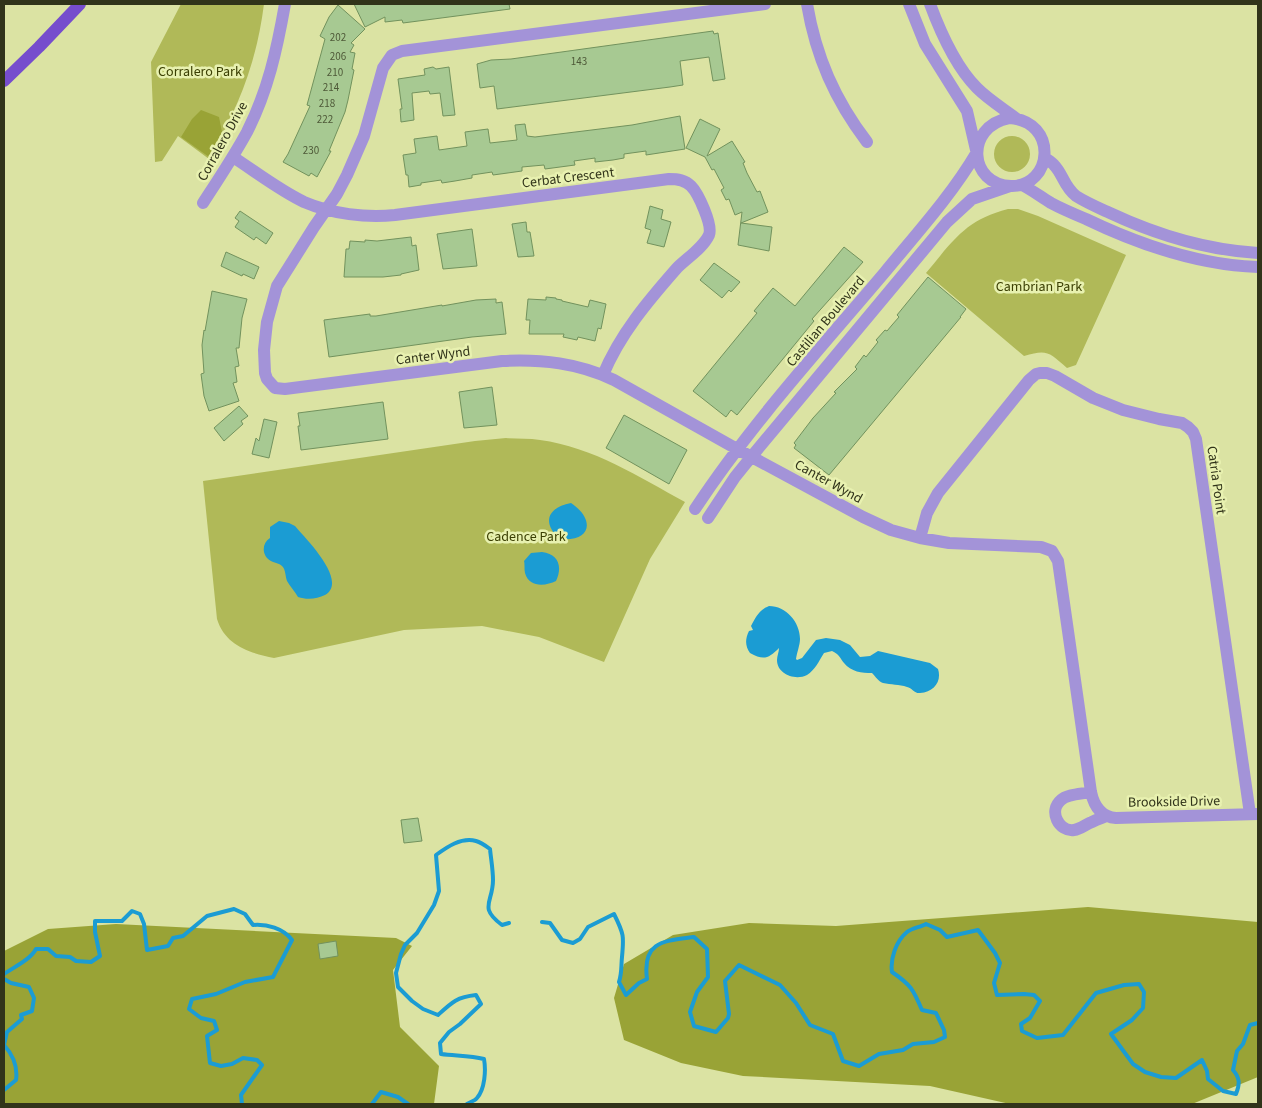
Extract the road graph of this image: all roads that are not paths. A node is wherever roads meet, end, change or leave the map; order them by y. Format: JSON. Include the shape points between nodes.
{"nodes":[{"id":1,"x":80,"y":4,"type":"edge"},
{"id":2,"x":285,"y":4,"type":"edge"},
{"id":3,"x":765,"y":4,"type":"edge"},
{"id":4,"x":807,"y":4,"type":"edge"},
{"id":5,"x":909,"y":4,"type":"edge"},
{"id":6,"x":930,"y":4,"type":"edge"},
{"id":7,"x":4,"y":81,"type":"edge"},
{"id":8,"x":1017,"y":119,"type":"junction"},
{"id":9,"x":867,"y":142,"type":"dead end"},
{"id":10,"x":976,"y":151,"type":"junction"},
{"id":11,"x":233,"y":157,"type":"junction"},
{"id":12,"x":1045,"y":158,"type":"junction"},
{"id":13,"x":1016,"y":185,"type":"junction"},
{"id":14,"x":203,"y":204,"type":"dead end"},
{"id":15,"x":326,"y":209,"type":"junction"},
{"id":16,"x":1258,"y":253,"type":"edge"},
{"id":17,"x":1258,"y":267,"type":"edge"},
{"id":18,"x":603,"y":375,"type":"junction"},
{"id":19,"x":737,"y":449,"type":"junction"},
{"id":20,"x":752,"y":456,"type":"junction"},
{"id":21,"x":695,"y":508,"type":"dead end"},
{"id":22,"x":708,"y":518,"type":"dead end"},
{"id":23,"x":920,"y":538,"type":"junction"},
{"id":24,"x":1091,"y":792,"type":"junction"},
{"id":25,"x":1254,"y":814,"type":"edge"},
{"id":26,"x":1106,"y":816,"type":"junction"}],
"edges":[{"from":1,"to":7,"type":"main road"},
{"from":2,"to":11,"type":"street","name":"Corralero Drive","via":[[270,76]]},
{"from":3,"to":15,"type":"street","name":"Canter Wynd","via":[[398,52],[383,68],[364,136],[347,175]]},
{"from":4,"to":9,"type":"street","via":[[825,70],[842,106]]},
{"from":5,"to":10,"type":"street","via":[[925,44],[967,111]]},
{"from":6,"to":8,"type":"street","via":[[962,71],[978,89]]},
{"from":8,"to":10,"type":"street","via":[[994,123],[983,134]]},
{"from":8,"to":12,"type":"street","via":[[1031,125],[1041,136]]},
{"from":10,"to":13,"type":"street","via":[[982,170],[988,176],[1002,185]]},
{"from":10,"to":19,"type":"street","name":"Castilian Boulevard","via":[[958,182],[927,222]]},
{"from":11,"to":14,"type":"street","name":"Corralero Drive"},
{"from":11,"to":15,"type":"street","name":"Cerbat Crescent","via":[[295,197]]},
{"from":12,"to":13,"type":"street","via":[[1037,174]]},
{"from":12,"to":16,"type":"street","via":[[1055,165],[1071,192],[1127,221],[1166,236],[1219,249]]},
{"from":13,"to":17,"type":"street","via":[[1110,231],[1163,250],[1222,264]]},
{"from":13,"to":20,"type":"street","via":[[972,199],[955,214]]},
{"from":15,"to":18,"type":"street","name":"Canter Wynd","via":[[284,274],[272,300],[264,358],[265,373],[272,386],[285,389],[520,360],[569,364]]},
{"from":15,"to":18,"type":"street","name":"Cerbat Crescent","via":[[383,216],[670,179],[684,181],[692,186],[708,218],[708,235],[624,334]]},
{"from":18,"to":19,"type":"street","name":"Canter Wynd"},
{"from":19,"to":20,"type":"street","name":"Canter Wynd"},
{"from":19,"to":21,"type":"street","name":"Castilian Boulevard"},
{"from":20,"to":22,"type":"street"},
{"from":20,"to":23,"type":"street","name":"Canter Wynd","via":[[878,525]]},
{"from":23,"to":24,"type":"street","name":"Canter Wynd","via":[[961,544],[1041,547],[1056,556]]},
{"from":23,"to":25,"type":"street","name":"Catria Point","via":[[927,513],[945,483],[1036,374],[1055,376],[1093,398],[1123,410],[1188,426],[1196,439]]},
{"from":24,"to":26,"type":"street","name":"Canter Wynd","via":[[1095,805]]},
{"from":24,"to":26,"type":"street","via":[[1066,797],[1059,802],[1056,808],[1058,823],[1063,828],[1074,830]]},
{"from":25,"to":26,"type":"street","name":"Brookside Drive"}]}
